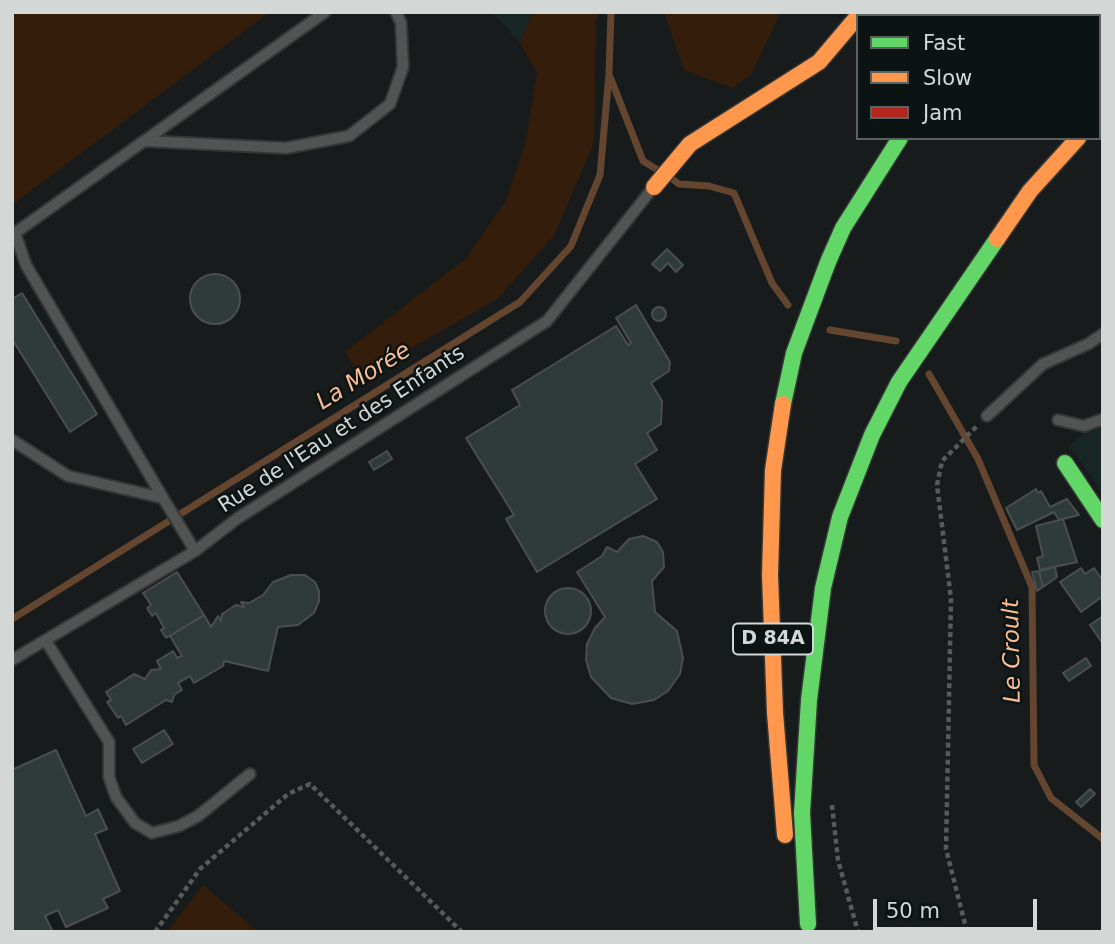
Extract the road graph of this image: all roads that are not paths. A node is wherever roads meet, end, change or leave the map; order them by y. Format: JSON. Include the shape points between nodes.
{"nodes":[{"id":1,"x":325,"y":12,"type":"edge"},
{"id":2,"x":396,"y":12,"type":"edge"},
{"id":3,"x":856,"y":18,"type":"edge"},
{"id":4,"x":899,"y":140,"type":"edge"},
{"id":5,"x":1076,"y":140,"type":"edge"},
{"id":6,"x":145,"y":141,"type":"junction"},
{"id":7,"x":654,"y":187,"type":"joint"},
{"id":8,"x":14,"y":235,"type":"edge"},
{"id":9,"x":1103,"y":334,"type":"edge"},
{"id":10,"x":987,"y":416,"type":"road end"},
{"id":11,"x":1103,"y":419,"type":"edge"},
{"id":12,"x":1058,"y":420,"type":"dead end"},
{"id":13,"x":12,"y":440,"type":"edge"},
{"id":14,"x":1065,"y":463,"type":"dead end"},
{"id":15,"x":163,"y":498,"type":"junction"},
{"id":16,"x":1103,"y":520,"type":"edge"},
{"id":17,"x":195,"y":551,"type":"junction"},
{"id":18,"x":46,"y":641,"type":"junction"},
{"id":19,"x":12,"y":660,"type":"edge"},
{"id":20,"x":250,"y":774,"type":"dead end"},
{"id":21,"x":809,"y":928,"type":"edge"}],
"edges":[{"from":1,"to":6,"type":"lane"},
{"from":2,"to":6,"type":"lane","via":[[401,23],[403,67],[390,104],[349,136],[286,148]]},
{"from":3,"to":7,"type":"main road","via":[[819,61],[690,144]]},
{"from":4,"to":21,"type":"main road","number":"D 84A","via":[[843,228],[811,303],[786,387],[773,470],[770,575],[781,814]]},
{"from":5,"to":21,"type":"main road","number":"D 84A","via":[[1030,191],[899,382],[872,435],[840,517],[824,588],[809,700],[802,813]]},
{"from":6,"to":8,"type":"lane"},
{"from":7,"to":17,"type":"lane","name":"Rue de l'Eau et des Enfants","via":[[547,321],[238,518]]},
{"from":8,"to":15,"type":"lane","via":[[26,265]]},
{"from":9,"to":10,"type":"lane","via":[[1043,364]]},
{"from":11,"to":12,"type":"lane","via":[[1084,426]]},
{"from":13,"to":15,"type":"lane","via":[[68,476]]},
{"from":14,"to":16,"type":"main road"},
{"from":15,"to":17,"type":"lane"},
{"from":17,"to":18,"type":"lane","name":"Rue de l'Eau et des Enfants"},
{"from":18,"to":19,"type":"lane","name":"Rue de l'Eau et des Enfants"},
{"from":18,"to":20,"type":"lane","via":[[109,742],[109,777],[116,797],[135,823],[152,833],[179,826]]}]}
